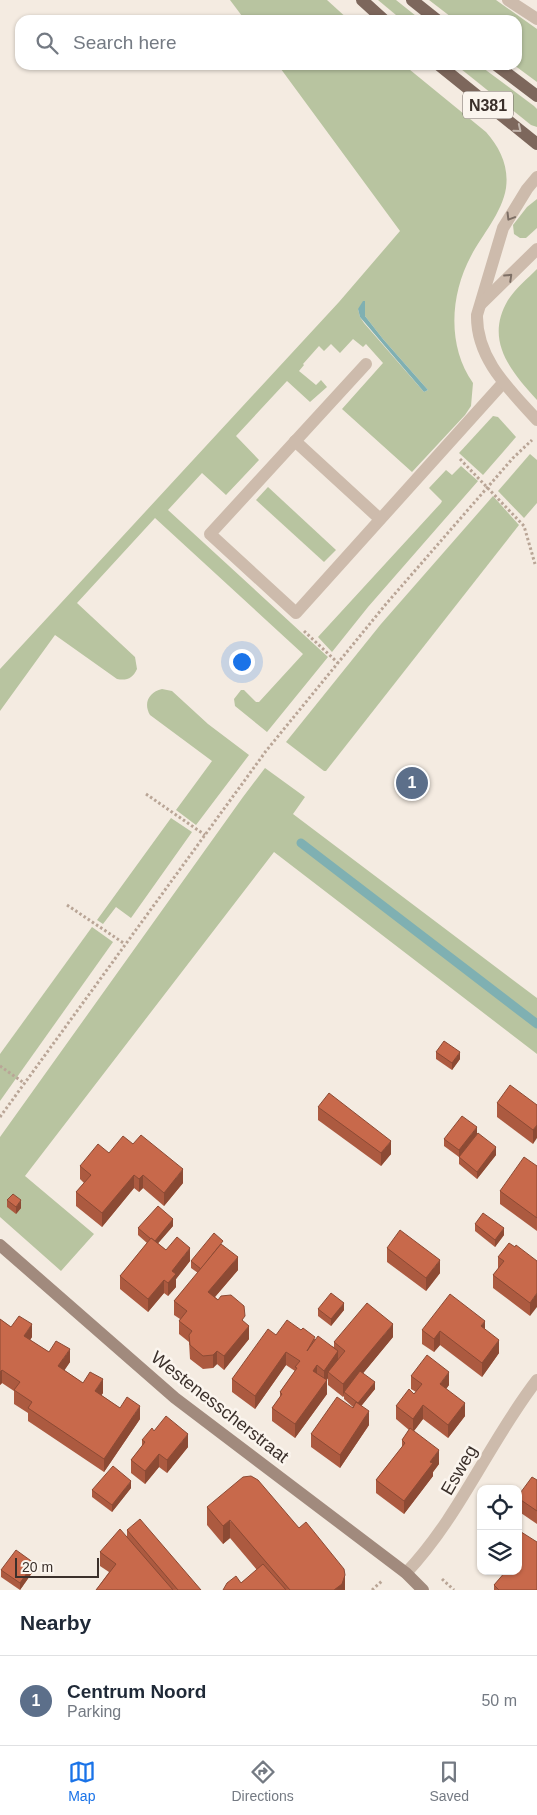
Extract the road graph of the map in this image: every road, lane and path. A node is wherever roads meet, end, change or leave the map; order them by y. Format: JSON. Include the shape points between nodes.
{"nodes":[{"id":1,"x":362,"y":0,"type":"edge"},
{"id":2,"x":412,"y":0,"type":"edge"},
{"id":3,"x":508,"y":0,"type":"edge"},
{"id":4,"x":378,"y":15,"type":"edge"},
{"id":5,"x":431,"y":15,"type":"edge"},
{"id":6,"x":537,"y":19,"type":"edge"},
{"id":7,"x":445,"y":70,"type":"edge"},
{"id":8,"x":503,"y":70,"type":"edge"},
{"id":9,"x":537,"y":96,"type":"edge"},
{"id":10,"x":537,"y":144,"type":"edge"},
{"id":11,"x":537,"y":177,"type":"edge"},
{"id":12,"x":537,"y":249,"type":"edge"},
{"id":13,"x":480,"y":304,"type":"junction"},
{"id":14,"x":366,"y":364,"type":"dead end"},
{"id":15,"x":503,"y":383,"type":"junction"},
{"id":16,"x":537,"y":420,"type":"edge"},
{"id":17,"x":537,"y":435,"type":"edge"},
{"id":18,"x":295,"y":441,"type":"junction"},
{"id":19,"x":455,"y":454,"type":"dead end"},
{"id":20,"x":488,"y":487,"type":"junction"},
{"id":21,"x":380,"y":519,"type":"junction"},
{"id":22,"x":535,"y":564,"type":"dead end"},
{"id":23,"x":296,"y":613,"type":"junction"},
{"id":24,"x":338,"y":663,"type":"junction"},
{"id":25,"x":146,"y":794,"type":"dead end"},
{"id":26,"x":205,"y":836,"type":"junction"},
{"id":27,"x":67,"y":905,"type":"dead end"},
{"id":28,"x":125,"y":944,"type":"junction"},
{"id":29,"x":0,"y":1066,"type":"edge"},
{"id":30,"x":24,"y":1083,"type":"junction"},
{"id":31,"x":0,"y":1117,"type":"edge"},
{"id":32,"x":0,"y":1245,"type":"edge"},
{"id":33,"x":537,"y":1380,"type":"edge"},
{"id":34,"x":406,"y":1573,"type":"junction"},
{"id":35,"x":423,"y":1590,"type":"edge"}],
"edges":[{"from":1,"to":4,"type":"main road"},
{"from":2,"to":5,"type":"main road"},
{"from":3,"to":6,"type":"street"},
{"from":7,"to":10,"type":"main road","number":"N381","one_way":true},
{"from":8,"to":9,"type":"main road","number":"N381"},
{"from":11,"to":13,"type":"street","one_way":true,"via":[[503,228]]},
{"from":13,"to":12,"type":"street","one_way":true},
{"from":13,"to":15,"type":"street","via":[[477,328],[482,348]]},
{"from":14,"to":18,"type":"street"},
{"from":15,"to":16,"type":"street"},
{"from":15,"to":21,"type":"street"},
{"from":17,"to":20,"type":"path"},
{"from":18,"to":21,"type":"street"},
{"from":18,"to":23,"type":"street","via":[[210,534]]},
{"from":19,"to":20,"type":"path"},
{"from":20,"to":22,"type":"path","via":[[524,526]]},
{"from":20,"to":24,"type":"path"},
{"from":21,"to":23,"type":"street"},
{"from":23,"to":24,"type":"path","via":[[300,627]]},
{"from":24,"to":26,"type":"path","via":[[266,751]]},
{"from":25,"to":26,"type":"path"},
{"from":26,"to":28,"type":"path"},
{"from":27,"to":28,"type":"path"},
{"from":28,"to":30,"type":"path"},
{"from":29,"to":30,"type":"path"},
{"from":30,"to":31,"type":"path"},
{"from":32,"to":34,"type":"street","name":"Westenesscherstraat","via":[[175,1398]]},
{"from":33,"to":34,"type":"street","name":"Esweg","via":[[496,1439],[455,1512]]},
{"from":34,"to":35,"type":"street","name":"Westenesscherstraat"}]}
